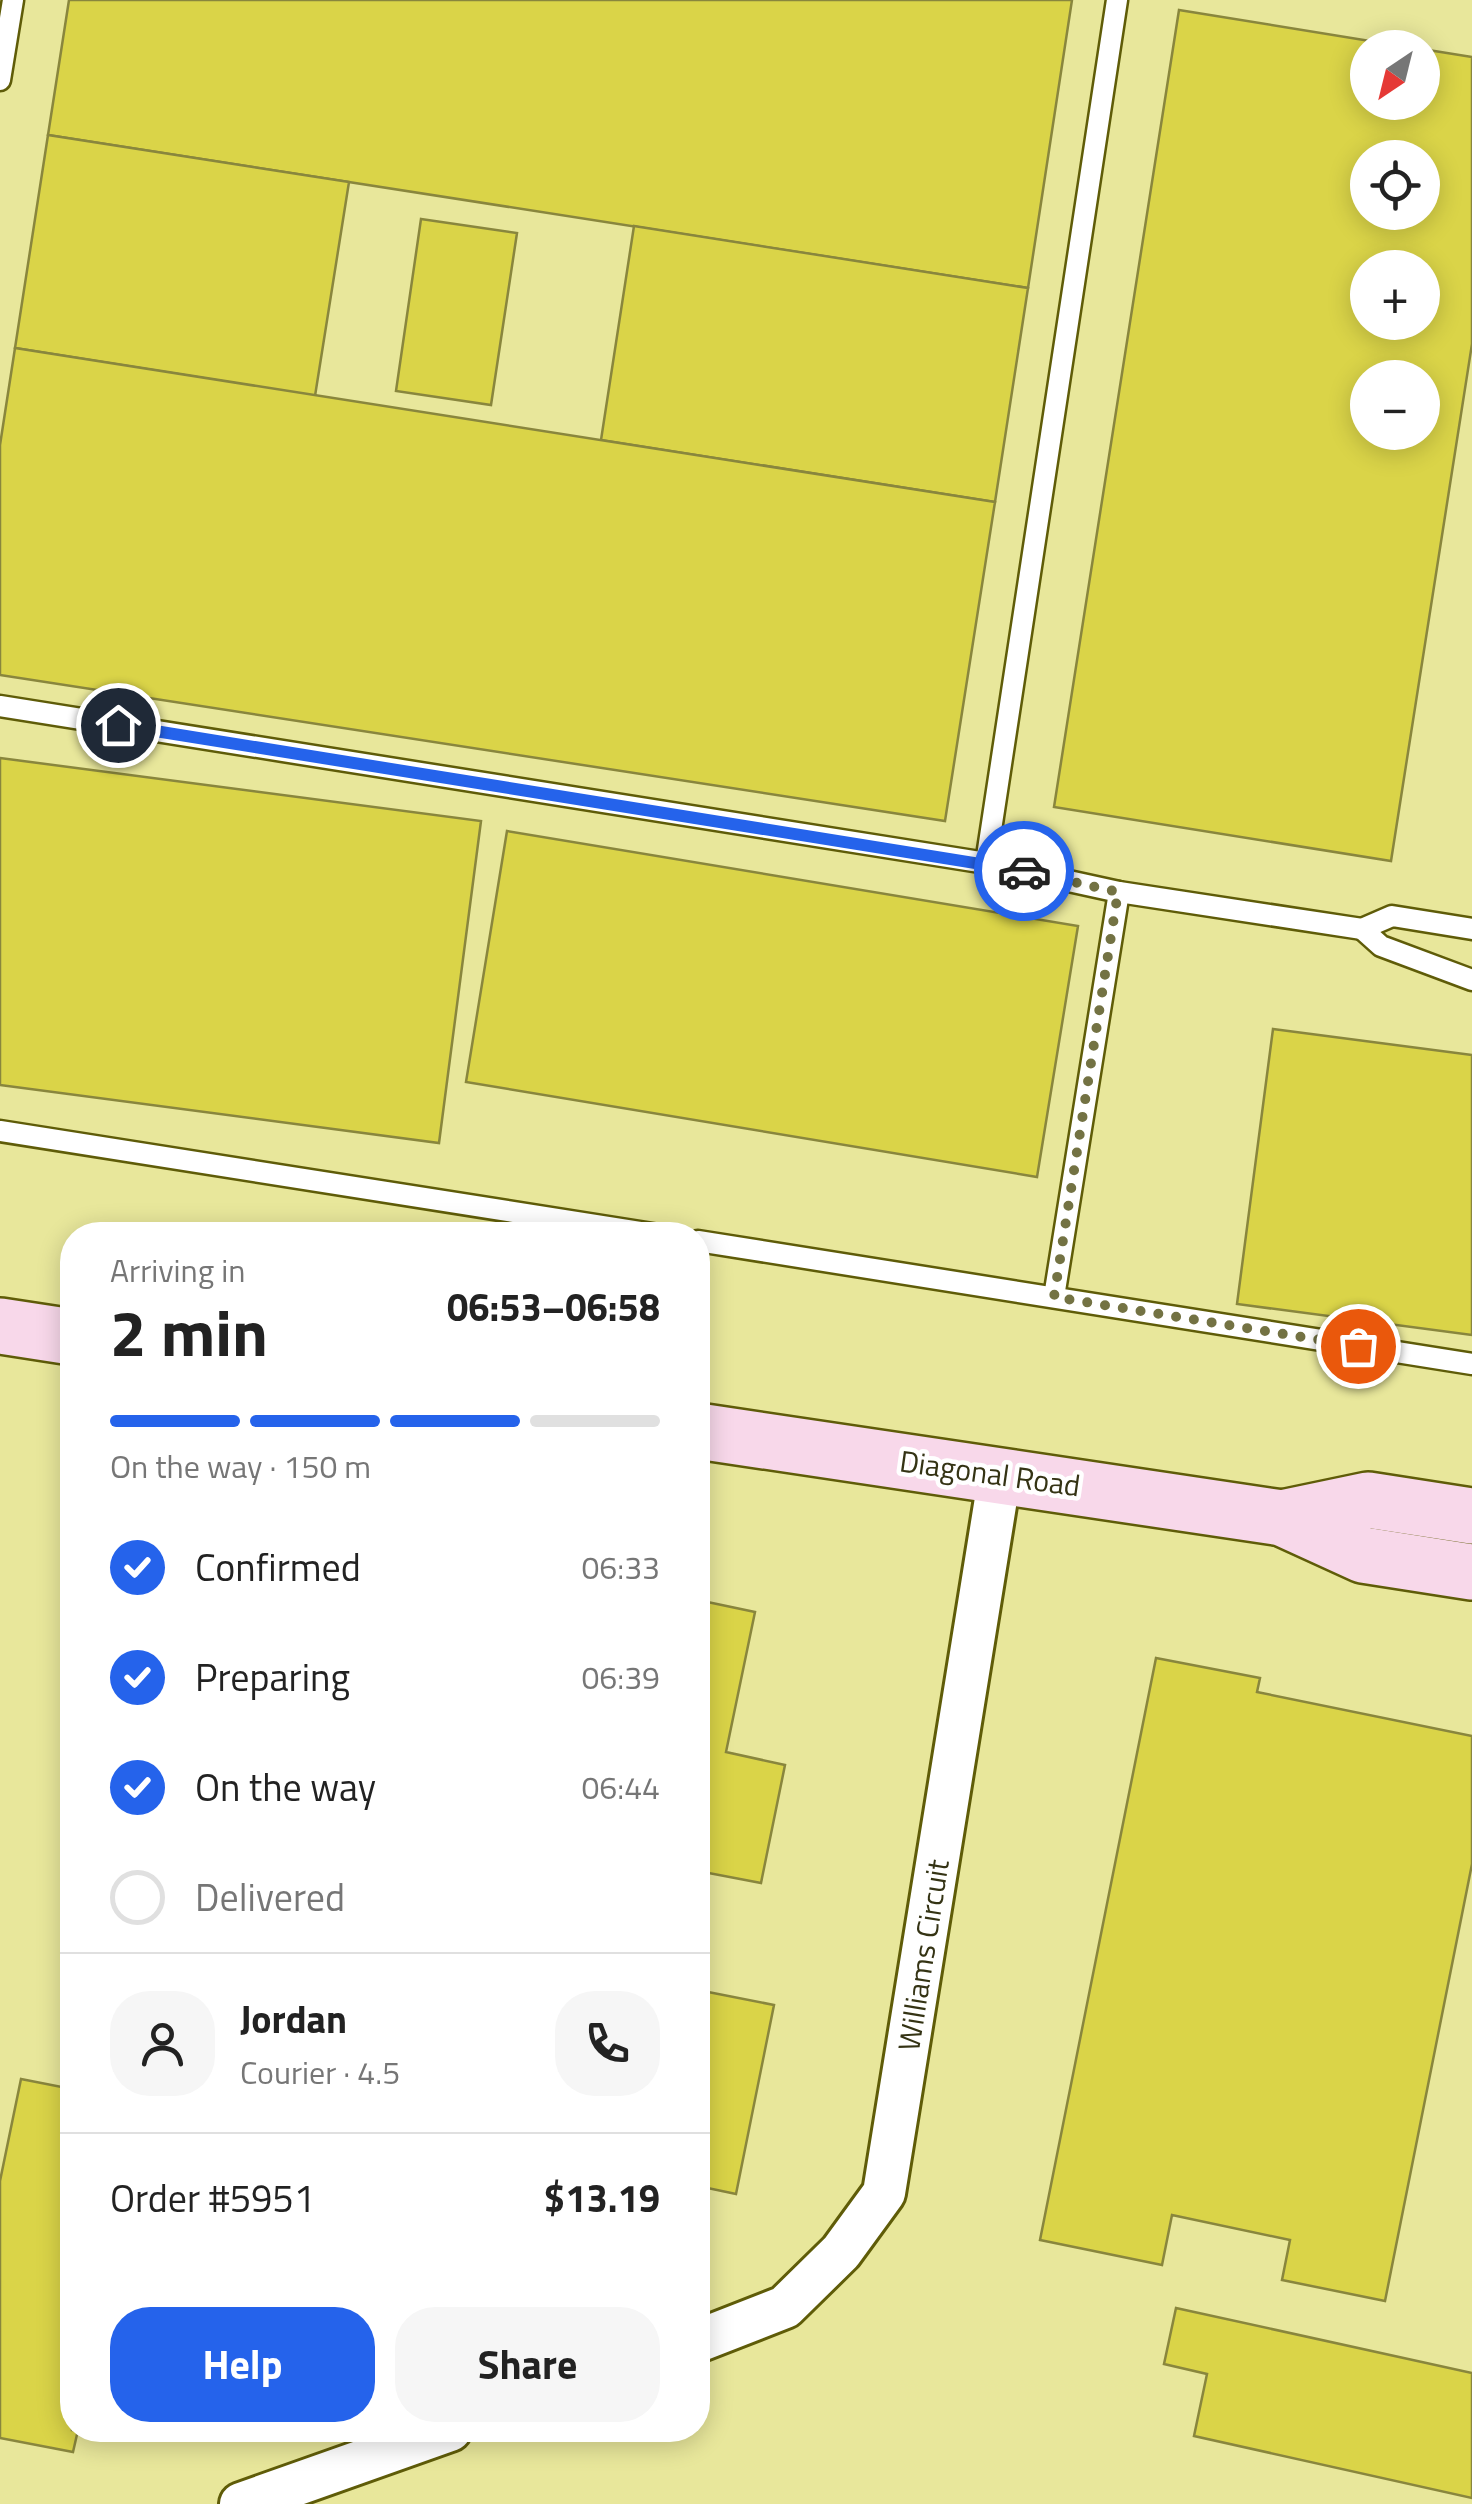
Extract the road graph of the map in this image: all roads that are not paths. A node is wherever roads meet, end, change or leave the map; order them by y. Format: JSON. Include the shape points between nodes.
{"nodes":[{"id":1,"x":12,"y":0,"type":"edge"},
{"id":2,"x":1117,"y":0,"type":"edge"},
{"id":3,"x":0,"y":80,"type":"edge"},
{"id":4,"x":0,"y":706,"type":"edge"},
{"id":5,"x":986,"y":862,"type":"junction"},
{"id":6,"x":1118,"y":892,"type":"junction"},
{"id":7,"x":1362,"y":929,"type":"junction"},
{"id":8,"x":1472,"y":929,"type":"edge"},
{"id":9,"x":1472,"y":980,"type":"edge"},
{"id":10,"x":0,"y":1131,"type":"edge"},
{"id":11,"x":577,"y":1222,"type":"edge"},
{"id":12,"x":710,"y":1243,"type":"edge"},
{"id":13,"x":1054,"y":1297,"type":"junction"},
{"id":14,"x":0,"y":1326,"type":"edge"},
{"id":15,"x":60,"y":1335,"type":"edge"},
{"id":16,"x":1472,"y":1364,"type":"edge"},
{"id":17,"x":710,"y":1432,"type":"edge"},
{"id":18,"x":1000,"y":1474,"type":"junction"},
{"id":19,"x":1472,"y":1516,"type":"edge"},
{"id":20,"x":1282,"y":1518,"type":"junction"},
{"id":21,"x":1472,"y":1572,"type":"edge"},
{"id":22,"x":710,"y":2336,"type":"edge"},
{"id":23,"x":416,"y":2442,"type":"edge"},
{"id":24,"x":240,"y":2504,"type":"edge"}],
"edges":[{"from":1,"to":3,"type":"lane"},
{"from":2,"to":5,"type":"lane"},
{"from":4,"to":5,"type":"lane"},
{"from":5,"to":6,"type":"lane"},
{"from":6,"to":7,"type":"lane"},
{"from":6,"to":13,"type":"lane"},
{"from":7,"to":8,"type":"lane","via":[[1392,916]]},
{"from":7,"to":9,"type":"lane","via":[[1382,946]]},
{"from":10,"to":11,"type":"lane"},
{"from":12,"to":13,"type":"lane"},
{"from":13,"to":16,"type":"lane"},
{"from":14,"to":15,"type":"street"},
{"from":17,"to":18,"type":"street","name":"Diagonal Road"},
{"from":18,"to":20,"type":"street","name":"Diagonal Road"},
{"from":18,"to":22,"type":"street","name":"Williams Circuit","via":[[884,2193],[840,2252],[785,2307]]},
{"from":19,"to":20,"type":"street","name":"Diagonal Road","via":[[1368,1500]]},
{"from":20,"to":21,"type":"street","name":"Diagonal Road","via":[[1363,1556]]},
{"from":23,"to":24,"type":"street"}]}
